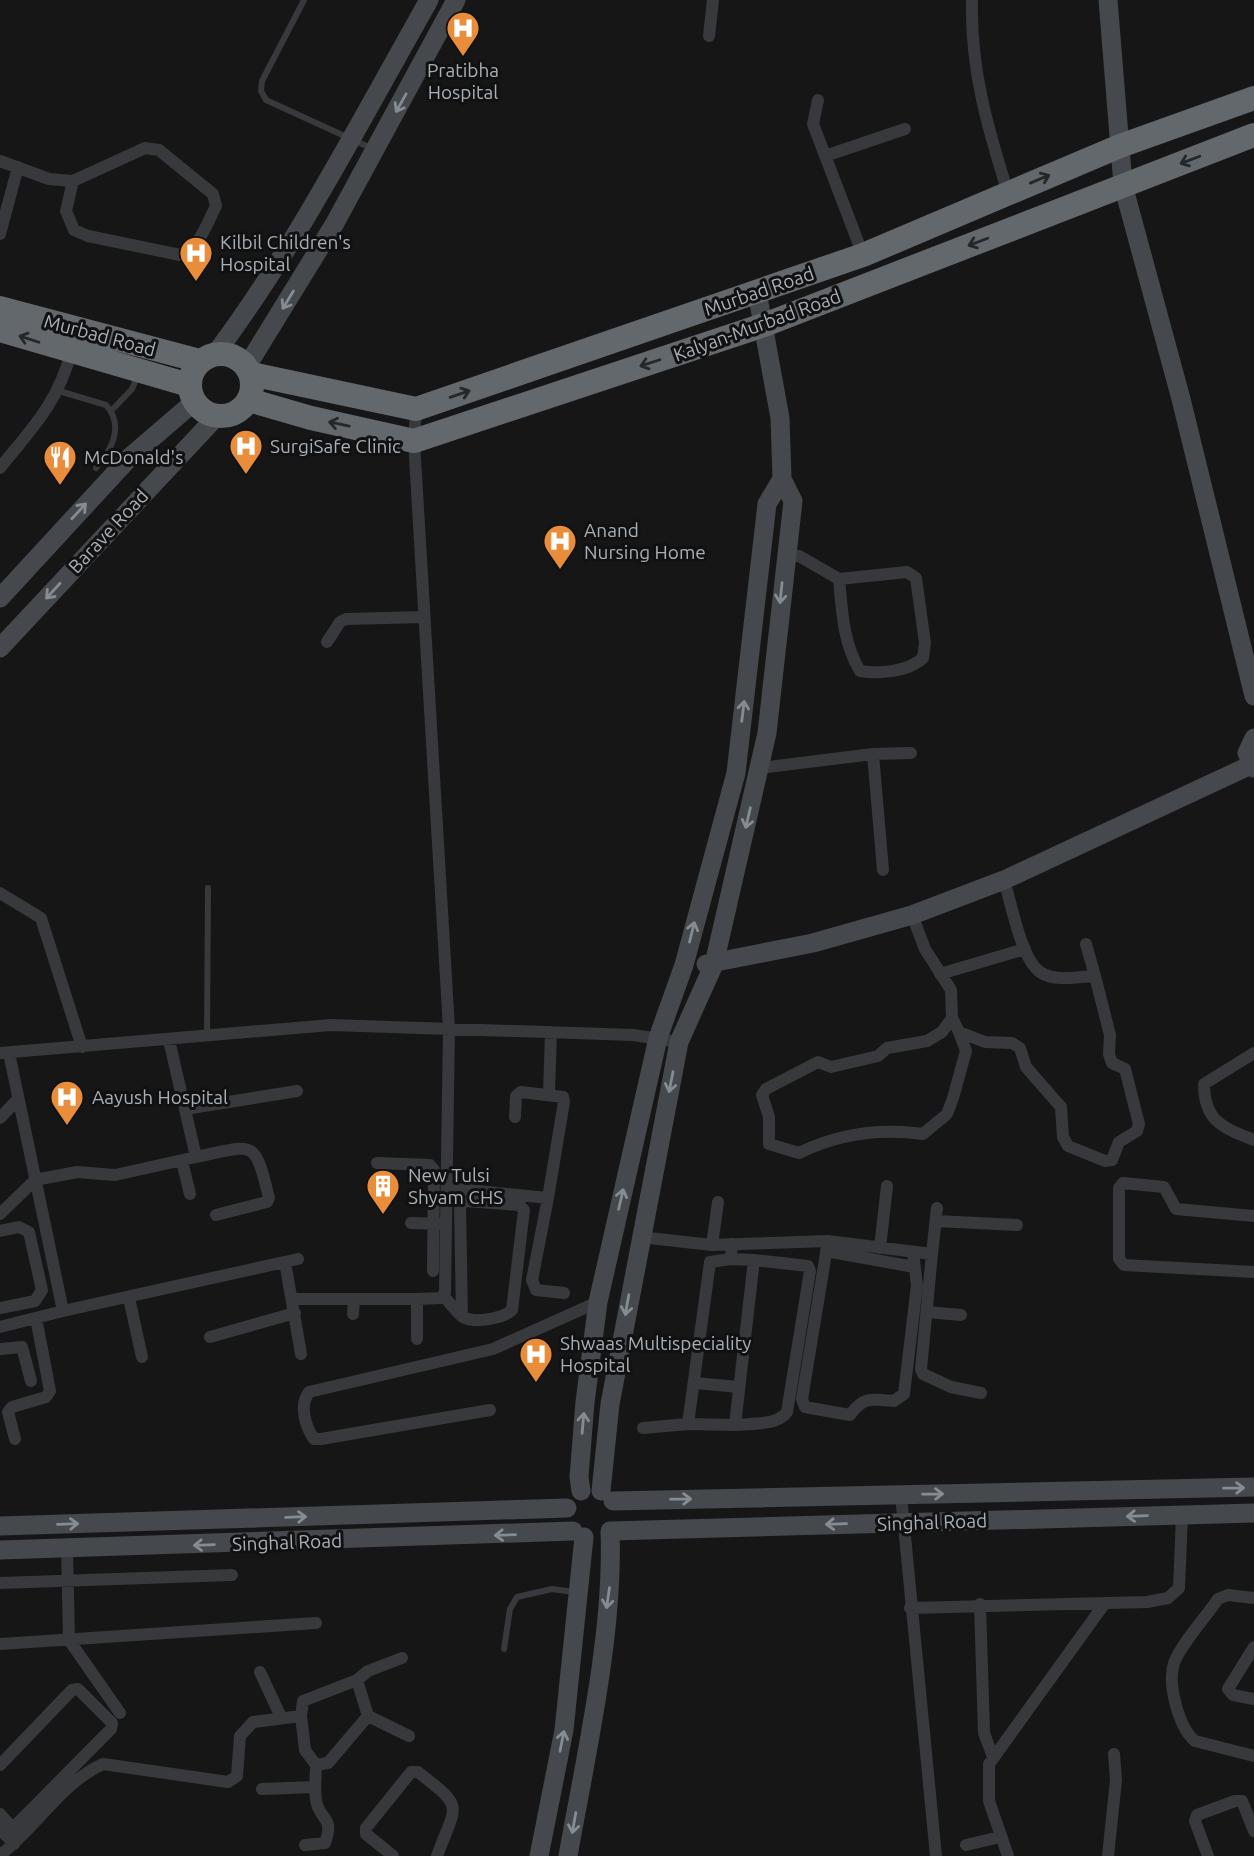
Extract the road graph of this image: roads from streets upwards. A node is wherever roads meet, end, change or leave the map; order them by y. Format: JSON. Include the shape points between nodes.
{"nodes":[{"id":1,"x":429,"y":0,"type":"edge"},
{"id":2,"x":457,"y":0,"type":"edge"},
{"id":3,"x":713,"y":0,"type":"edge"},
{"id":4,"x":972,"y":0,"type":"edge"},
{"id":5,"x":1108,"y":0,"type":"edge"},
{"id":6,"x":709,"y":36,"type":"dead end"},
{"id":7,"x":1254,"y":98,"type":"edge"},
{"id":8,"x":818,"y":100,"type":"dead end"},
{"id":9,"x":905,"y":129,"type":"dead end"},
{"id":10,"x":1254,"y":135,"type":"edge"},
{"id":11,"x":1120,"y":146,"type":"junction"},
{"id":12,"x":825,"y":156,"type":"junction"},
{"id":13,"x":1,"y":166,"type":"edge"},
{"id":14,"x":19,"y":167,"type":"junction"},
{"id":15,"x":74,"y":181,"type":"junction"},
{"id":16,"x":1124,"y":185,"type":"junction"},
{"id":17,"x":1008,"y":193,"type":"junction"},
{"id":18,"x":315,"y":202,"type":"junction"},
{"id":19,"x":340,"y":214,"type":"junction"},
{"id":20,"x":0,"y":234,"type":"edge"},
{"id":21,"x":863,"y":255,"type":"junction"},
{"id":22,"x":757,"y":292,"type":"junction"},
{"id":23,"x":0,"y":308,"type":"edge"},
{"id":24,"x":764,"y":326,"type":"junction"},
{"id":25,"x":0,"y":330,"type":"edge"},
{"id":26,"x":71,"y":353,"type":"junction"},
{"id":27,"x":208,"y":357,"type":"junction"},
{"id":28,"x":249,"y":370,"type":"junction"},
{"id":29,"x":191,"y":393,"type":"junction"},
{"id":30,"x":249,"y":400,"type":"junction"},
{"id":31,"x":416,"y":409,"type":"junction"},
{"id":32,"x":217,"y":416,"type":"junction"},
{"id":33,"x":414,"y":441,"type":"junction"},
{"id":34,"x":0,"y":468,"type":"edge"},
{"id":35,"x":782,"y":479,"type":"junction"},
{"id":36,"x":785,"y":556,"type":"junction"},
{"id":37,"x":839,"y":579,"type":"junction"},
{"id":38,"x":0,"y":598,"type":"edge"},
{"id":39,"x":424,"y":617,"type":"junction"},
{"id":40,"x":327,"y":642,"type":"dead end"},
{"id":41,"x":0,"y":648,"type":"edge"},
{"id":42,"x":1254,"y":696,"type":"edge"},
{"id":43,"x":1254,"y":738,"type":"edge"},
{"id":44,"x":911,"y":753,"type":"dead end"},
{"id":45,"x":873,"y":754,"type":"junction"},
{"id":46,"x":1253,"y":767,"type":"edge"},
{"id":47,"x":760,"y":768,"type":"junction"},
{"id":48,"x":883,"y":870,"type":"dead end"},
{"id":49,"x":1004,"y":880,"type":"junction"},
{"id":50,"x":0,"y":893,"type":"edge"},
{"id":51,"x":912,"y":915,"type":"junction"},
{"id":52,"x":1086,"y":944,"type":"dead end"},
{"id":53,"x":1025,"y":948,"type":"junction"},
{"id":54,"x":715,"y":964,"type":"junction"},
{"id":55,"x":684,"y":965,"type":"junction"},
{"id":56,"x":940,"y":975,"type":"junction"},
{"id":57,"x":1095,"y":976,"type":"junction"},
{"id":58,"x":952,"y":1018,"type":"junction"},
{"id":59,"x":449,"y":1028,"type":"junction"},
{"id":60,"x":551,"y":1032,"type":"junction"},
{"id":61,"x":959,"y":1032,"type":"junction"},
{"id":62,"x":658,"y":1038,"type":"junction"},
{"id":63,"x":169,"y":1040,"type":"junction"},
{"id":64,"x":679,"y":1042,"type":"junction"},
{"id":65,"x":82,"y":1047,"type":"junction"},
{"id":66,"x":4,"y":1053,"type":"edge"},
{"id":67,"x":1254,"y":1053,"type":"edge"},
{"id":68,"x":296,"y":1091,"type":"dead end"},
{"id":69,"x":549,"y":1093,"type":"junction"},
{"id":70,"x":18,"y":1099,"type":"junction"},
{"id":71,"x":185,"y":1109,"type":"junction"},
{"id":72,"x":515,"y":1117,"type":"dead end"},
{"id":73,"x":0,"y":1118,"type":"edge"},
{"id":74,"x":1254,"y":1140,"type":"edge"},
{"id":75,"x":196,"y":1157,"type":"junction"},
{"id":76,"x":182,"y":1160,"type":"junction"},
{"id":77,"x":377,"y":1163,"type":"dead end"},
{"id":78,"x":35,"y":1180,"type":"junction"},
{"id":79,"x":887,"y":1186,"type":"dead end"},
{"id":80,"x":447,"y":1188,"type":"junction"},
{"id":81,"x":190,"y":1194,"type":"dead end"},
{"id":82,"x":548,"y":1198,"type":"junction"},
{"id":83,"x":718,"y":1202,"type":"dead end"},
{"id":84,"x":0,"y":1214,"type":"edge"},
{"id":85,"x":216,"y":1215,"type":"dead end"},
{"id":86,"x":1254,"y":1216,"type":"edge"},
{"id":87,"x":411,"y":1223,"type":"dead end"},
{"id":88,"x":440,"y":1224,"type":"junction"},
{"id":89,"x":1017,"y":1225,"type":"dead end"},
{"id":90,"x":0,"y":1231,"type":"edge"},
{"id":91,"x":47,"y":1234,"type":"junction"},
{"id":92,"x":639,"y":1237,"type":"junction"},
{"id":93,"x":31,"y":1239,"type":"junction"},
{"id":94,"x":732,"y":1244,"type":"junction"},
{"id":95,"x":712,"y":1245,"type":"junction"},
{"id":96,"x":827,"y":1246,"type":"junction"},
{"id":97,"x":880,"y":1248,"type":"junction"},
{"id":98,"x":913,"y":1253,"type":"junction"},
{"id":99,"x":932,"y":1254,"type":"junction"},
{"id":100,"x":298,"y":1259,"type":"dead end"},
{"id":101,"x":731,"y":1259,"type":"junction"},
{"id":102,"x":754,"y":1260,"type":"junction"},
{"id":103,"x":285,"y":1262,"type":"junction"},
{"id":104,"x":914,"y":1267,"type":"junction"},
{"id":105,"x":433,"y":1271,"type":"dead end"},
{"id":106,"x":1254,"y":1272,"type":"edge"},
{"id":107,"x":564,"y":1293,"type":"dead end"},
{"id":108,"x":443,"y":1295,"type":"junction"},
{"id":109,"x":129,"y":1298,"type":"junction"},
{"id":110,"x":292,"y":1299,"type":"junction"},
{"id":111,"x":417,"y":1299,"type":"junction"},
{"id":112,"x":354,"y":1300,"type":"junction"},
{"id":113,"x":598,"y":1302,"type":"junction"},
{"id":114,"x":0,"y":1308,"type":"edge"},
{"id":115,"x":63,"y":1311,"type":"junction"},
{"id":116,"x":927,"y":1312,"type":"junction"},
{"id":117,"x":295,"y":1313,"type":"junction"},
{"id":118,"x":353,"y":1314,"type":"dead end"},
{"id":119,"x":961,"y":1315,"type":"dead end"},
{"id":120,"x":462,"y":1316,"type":"junction"},
{"id":121,"x":36,"y":1318,"type":"junction"},
{"id":122,"x":0,"y":1327,"type":"edge"},
{"id":123,"x":209,"y":1337,"type":"dead end"},
{"id":124,"x":417,"y":1339,"type":"dead end"},
{"id":125,"x":0,"y":1349,"type":"edge"},
{"id":126,"x":301,"y":1354,"type":"dead end"},
{"id":127,"x":142,"y":1357,"type":"dead end"},
{"id":128,"x":31,"y":1381,"type":"dead end"},
{"id":129,"x":695,"y":1383,"type":"junction"},
{"id":130,"x":739,"y":1387,"type":"junction"},
{"id":131,"x":981,"y":1393,"type":"dead end"},
{"id":132,"x":490,"y":1410,"type":"dead end"},
{"id":133,"x":688,"y":1424,"type":"junction"},
{"id":134,"x":735,"y":1425,"type":"junction"},
{"id":135,"x":643,"y":1428,"type":"dead end"},
{"id":136,"x":15,"y":1439,"type":"dead end"},
{"id":137,"x":1254,"y":1487,"type":"edge"},
{"id":138,"x":581,"y":1491,"type":"junction"},
{"id":139,"x":901,"y":1494,"type":"junction"},
{"id":140,"x":607,"y":1496,"type":"junction"},
{"id":141,"x":567,"y":1507,"type":"junction"},
{"id":142,"x":1254,"y":1513,"type":"edge"},
{"id":143,"x":1182,"y":1515,"type":"junction"},
{"id":144,"x":902,"y":1522,"type":"junction"},
{"id":145,"x":0,"y":1526,"type":"edge"},
{"id":146,"x":610,"y":1531,"type":"junction"},
{"id":147,"x":578,"y":1534,"type":"junction"},
{"id":148,"x":67,"y":1548,"type":"junction"},
{"id":149,"x":0,"y":1550,"type":"edge"},
{"id":150,"x":232,"y":1575,"type":"dead end"},
{"id":151,"x":65,"y":1581,"type":"junction"},
{"id":152,"x":0,"y":1583,"type":"edge"},
{"id":153,"x":1254,"y":1598,"type":"edge"},
{"id":154,"x":1105,"y":1603,"type":"junction"},
{"id":155,"x":980,"y":1604,"type":"junction"},
{"id":156,"x":910,"y":1608,"type":"junction"},
{"id":157,"x":316,"y":1623,"type":"dead end"},
{"id":158,"x":69,"y":1640,"type":"junction"},
{"id":159,"x":0,"y":1644,"type":"edge"},
{"id":160,"x":1254,"y":1647,"type":"edge"},
{"id":161,"x":402,"y":1658,"type":"dead end"},
{"id":162,"x":260,"y":1672,"type":"dead end"},
{"id":163,"x":357,"y":1680,"type":"junction"},
{"id":164,"x":1254,"y":1699,"type":"edge"},
{"id":165,"x":120,"y":1713,"type":"dead end"},
{"id":166,"x":301,"y":1716,"type":"junction"},
{"id":167,"x":368,"y":1716,"type":"junction"},
{"id":168,"x":281,"y":1717,"type":"junction"},
{"id":169,"x":409,"y":1735,"type":"dead end"},
{"id":170,"x":1114,"y":1754,"type":"dead end"},
{"id":171,"x":993,"y":1756,"type":"junction"},
{"id":172,"x":1254,"y":1756,"type":"edge"},
{"id":173,"x":0,"y":1765,"type":"edge"},
{"id":174,"x":316,"y":1765,"type":"junction"},
{"id":175,"x":315,"y":1787,"type":"junction"},
{"id":176,"x":262,"y":1789,"type":"dead end"},
{"id":177,"x":0,"y":1815,"type":"edge"},
{"id":178,"x":1254,"y":1831,"type":"edge"},
{"id":179,"x":9,"y":1836,"type":"edge"},
{"id":180,"x":1000,"y":1836,"type":"junction"},
{"id":181,"x":305,"y":1845,"type":"dead end"},
{"id":182,"x":966,"y":1845,"type":"dead end"},
{"id":183,"x":0,"y":1854,"type":"edge"},
{"id":184,"x":393,"y":1856,"type":"edge"},
{"id":185,"x":437,"y":1856,"type":"edge"},
{"id":186,"x":539,"y":1856,"type":"edge"},
{"id":187,"x":568,"y":1856,"type":"edge"},
{"id":188,"x":936,"y":1856,"type":"edge"},
{"id":189,"x":1008,"y":1856,"type":"edge"},
{"id":190,"x":1108,"y":1856,"type":"edge"},
{"id":191,"x":1208,"y":1856,"type":"edge"}],
"edges":[{"from":1,"to":18,"type":"street"},
{"from":2,"to":19,"type":"street","one_way":true},
{"from":3,"to":6,"type":"street"},
{"from":4,"to":17,"type":"street","via":[[971,34],[980,101]]},
{"from":5,"to":11,"type":"street"},
{"from":7,"to":11,"type":"highway","name":"Murbad Road"},
{"from":8,"to":12,"type":"street","via":[[813,124]]},
{"from":9,"to":12,"type":"street"},
{"from":10,"to":16,"type":"highway","name":"Kalyan-Murbad Road","one_way":true},
{"from":11,"to":16,"type":"street"},
{"from":17,"to":11,"type":"highway","name":"Murbad Road","one_way":true},
{"from":12,"to":21,"type":"street"},
{"from":13,"to":14,"type":"street"},
{"from":14,"to":15,"type":"street","via":[[49,179]]},
{"from":14,"to":20,"type":"street"},
{"from":15,"to":15,"type":"street","via":[[145,148],[159,150],[213,194],[216,206],[193,247],[180,255],[74,230],[66,211]]},
{"from":16,"to":24,"type":"highway","name":"Kalyan-Murbad Road","one_way":true},
{"from":16,"to":42,"type":"street"},
{"from":17,"to":21,"type":"highway","name":"Murbad Road"},
{"from":18,"to":19,"type":"street"},
{"from":18,"to":27,"type":"street","via":[[248,310]]},
{"from":19,"to":28,"type":"street","one_way":true},
{"from":21,"to":22,"type":"highway","name":"Murbad Road"},
{"from":22,"to":24,"type":"street"},
{"from":31,"to":22,"type":"highway","name":"Murbad Road","one_way":true},
{"from":23,"to":27,"type":"highway","name":"Murbad Road"},
{"from":24,"to":33,"type":"highway","name":"Kalyan-Murbad Road","one_way":true},
{"from":24,"to":35,"type":"street","via":[[780,418]]},
{"from":26,"to":25,"type":"highway","one_way":true},
{"from":26,"to":29,"type":"highway","via":[[140,372]]},
{"from":26,"to":34,"type":"street","via":[[59,391]]},
{"from":27,"to":28,"type":"highway","via":[[233,355]]},
{"from":27,"to":29,"type":"highway","via":[[194,368]]},
{"from":28,"to":30,"type":"highway"},
{"from":28,"to":31,"type":"highway"},
{"from":29,"to":32,"type":"highway","via":[[200,409]]},
{"from":38,"to":29,"type":"street","name":"Barave Road","one_way":true},
{"from":30,"to":32,"type":"highway","via":[[235,413]]},
{"from":33,"to":30,"type":"highway","one_way":true},
{"from":31,"to":33,"type":"street"},
{"from":32,"to":41,"type":"street","name":"Barave Road","one_way":true},
{"from":33,"to":39,"type":"street"},
{"from":35,"to":36,"type":"street","via":[[793,501]]},
{"from":55,"to":35,"type":"street","one_way":true,"via":[[736,773],[767,504]]},
{"from":36,"to":37,"type":"street","via":[[799,556]]},
{"from":36,"to":47,"type":"street","one_way":true},
{"from":37,"to":37,"type":"street","via":[[907,572],[916,578],[925,643],[923,658],[915,666],[860,671],[851,657],[843,624]]},
{"from":39,"to":40,"type":"street","via":[[346,619]]},
{"from":39,"to":59,"type":"street"},
{"from":43,"to":46,"type":"street","via":[[1247,752]]},
{"from":44,"to":45,"type":"street"},
{"from":45,"to":47,"type":"street"},
{"from":45,"to":48,"type":"street"},
{"from":46,"to":49,"type":"street"},
{"from":47,"to":54,"type":"street","one_way":true},
{"from":49,"to":51,"type":"street"},
{"from":49,"to":53,"type":"street"},
{"from":50,"to":65,"type":"street","via":[[41,918]]},
{"from":51,"to":54,"type":"street"},
{"from":51,"to":56,"type":"street"},
{"from":52,"to":57,"type":"street"},
{"from":53,"to":56,"type":"street"},
{"from":53,"to":57,"type":"street","via":[[1040,972],[1053,977]]},
{"from":54,"to":55,"type":"street"},
{"from":54,"to":64,"type":"street"},
{"from":55,"to":62,"type":"street"},
{"from":56,"to":58,"type":"street","via":[[951,990]]},
{"from":57,"to":61,"type":"street","via":[[1110,1035],[1109,1054],[1112,1063],[1125,1069],[1139,1124],[1137,1131],[1119,1142],[1112,1160],[1068,1146],[1061,1107],[1026,1067],[1020,1048]]},
{"from":58,"to":61,"type":"street"},
{"from":58,"to":61,"type":"street","via":[[928,1041],[887,1048],[878,1056],[831,1067],[818,1062],[766,1089],[762,1095],[769,1117],[769,1144],[799,1153],[823,1141],[854,1134],[923,1133],[947,1114],[953,1098],[966,1051]]},
{"from":59,"to":60,"type":"street"},
{"from":59,"to":63,"type":"street","via":[[331,1025]]},
{"from":59,"to":80,"type":"street"},
{"from":60,"to":62,"type":"street"},
{"from":60,"to":69,"type":"street"},
{"from":62,"to":64,"type":"street"},
{"from":113,"to":62,"type":"street","one_way":true},
{"from":63,"to":65,"type":"street"},
{"from":63,"to":71,"type":"street"},
{"from":64,"to":92,"type":"street","one_way":true},
{"from":65,"to":66,"type":"street"},
{"from":66,"to":70,"type":"street"},
{"from":67,"to":74,"type":"street","via":[[1204,1084],[1204,1102],[1221,1127]]},
{"from":68,"to":71,"type":"street"},
{"from":69,"to":72,"type":"street","via":[[520,1093]]},
{"from":69,"to":82,"type":"street","via":[[563,1097],[564,1102]]},
{"from":70,"to":73,"type":"street"},
{"from":70,"to":78,"type":"street"},
{"from":71,"to":75,"type":"street"},
{"from":75,"to":76,"type":"street"},
{"from":75,"to":85,"type":"street","via":[[240,1148],[259,1158],[267,1202]]},
{"from":76,"to":78,"type":"street","via":[[115,1175],[77,1172]]},
{"from":76,"to":81,"type":"street"},
{"from":77,"to":88,"type":"street","via":[[430,1165]]},
{"from":78,"to":84,"type":"street"},
{"from":78,"to":91,"type":"street"},
{"from":79,"to":97,"type":"street"},
{"from":80,"to":82,"type":"street"},
{"from":80,"to":88,"type":"street"},
{"from":82,"to":107,"type":"street","via":[[532,1280],[536,1290]]},
{"from":83,"to":95,"type":"street"},
{"from":86,"to":106,"type":"street","via":[[1176,1209],[1164,1187],[1133,1182],[1119,1188],[1119,1259],[1124,1265]]},
{"from":87,"to":88,"type":"street"},
{"from":88,"to":105,"type":"street"},
{"from":88,"to":108,"type":"street"},
{"from":89,"to":99,"type":"street","via":[[936,1214]]},
{"from":90,"to":93,"type":"street","via":[[19,1227],[29,1232]]},
{"from":91,"to":93,"type":"street"},
{"from":91,"to":115,"type":"street"},
{"from":92,"to":95,"type":"street"},
{"from":92,"to":140,"type":"street","one_way":true,"via":[[610,1404]]},
{"from":93,"to":114,"type":"street","via":[[42,1290],[39,1298]]},
{"from":94,"to":95,"type":"street"},
{"from":94,"to":96,"type":"street"},
{"from":94,"to":101,"type":"street"},
{"from":96,"to":97,"type":"street"},
{"from":96,"to":104,"type":"street"},
{"from":96,"to":104,"type":"street","via":[[802,1399],[805,1407],[850,1415],[860,1401],[894,1401],[904,1394],[917,1285]]},
{"from":97,"to":98,"type":"street"},
{"from":98,"to":99,"type":"street"},
{"from":98,"to":104,"type":"street"},
{"from":99,"to":116,"type":"street"},
{"from":100,"to":103,"type":"street"},
{"from":101,"to":102,"type":"street"},
{"from":101,"to":129,"type":"street","via":[[710,1262]]},
{"from":102,"to":130,"type":"street"},
{"from":102,"to":134,"type":"street","via":[[808,1265],[810,1271],[787,1412],[769,1422]]},
{"from":103,"to":109,"type":"street"},
{"from":103,"to":110,"type":"street"},
{"from":108,"to":111,"type":"street"},
{"from":108,"to":120,"type":"street"},
{"from":109,"to":115,"type":"street"},
{"from":109,"to":127,"type":"street"},
{"from":110,"to":112,"type":"street"},
{"from":110,"to":117,"type":"street"},
{"from":111,"to":112,"type":"street"},
{"from":111,"to":124,"type":"street"},
{"from":112,"to":118,"type":"street"},
{"from":113,"to":132,"type":"street","via":[[493,1349],[319,1388],[309,1392],[303,1408],[314,1439]]},
{"from":138,"to":113,"type":"street","one_way":true,"via":[[585,1402]]},
{"from":115,"to":121,"type":"street"},
{"from":116,"to":119,"type":"street"},
{"from":116,"to":131,"type":"street","via":[[923,1374],[951,1387]]},
{"from":117,"to":123,"type":"street"},
{"from":117,"to":126,"type":"street"},
{"from":120,"to":120,"type":"street","via":[[506,1316],[512,1310],[524,1210],[519,1205],[465,1201],[460,1205]]},
{"from":121,"to":122,"type":"street"},
{"from":121,"to":136,"type":"street","via":[[50,1391],[46,1397],[12,1406],[8,1412]]},
{"from":125,"to":128,"type":"street","via":[[22,1347]]},
{"from":129,"to":130,"type":"street"},
{"from":129,"to":133,"type":"street"},
{"from":130,"to":134,"type":"street"},
{"from":133,"to":134,"type":"street"},
{"from":133,"to":135,"type":"street"},
{"from":139,"to":137,"type":"street","name":"Singhal Road","one_way":true},
{"from":138,"to":140,"type":"street"},
{"from":138,"to":141,"type":"street"},
{"from":140,"to":139,"type":"street","name":"Singhal Road","one_way":true},
{"from":139,"to":144,"type":"street"},
{"from":140,"to":146,"type":"street","via":[[616,1516]]},
{"from":145,"to":141,"type":"street","name":"Singhal Road","one_way":true},
{"from":141,"to":147,"type":"street","via":[[566,1516]]},
{"from":142,"to":143,"type":"street","name":"Singhal Road"},
{"from":143,"to":144,"type":"street","name":"Singhal Road","one_way":true},
{"from":143,"to":154,"type":"street","via":[[1179,1588],[1168,1598]]},
{"from":144,"to":146,"type":"street","name":"Singhal Road","one_way":true},
{"from":144,"to":156,"type":"street"},
{"from":146,"to":147,"type":"street","via":[[596,1538]]},
{"from":146,"to":187,"type":"street","one_way":true,"via":[[611,1572],[592,1721]]},
{"from":147,"to":148,"type":"street","name":"Singhal Road","one_way":true},
{"from":186,"to":147,"type":"street","one_way":true,"via":[[564,1730],[580,1592]]},
{"from":148,"to":149,"type":"street","name":"Singhal Road"},
{"from":148,"to":151,"type":"street"},
{"from":150,"to":151,"type":"street"},
{"from":151,"to":152,"type":"street"},
{"from":151,"to":158,"type":"street"},
{"from":153,"to":172,"type":"street","via":[[1228,1595],[1218,1599],[1173,1664],[1176,1707],[1188,1735],[1195,1741]]},
{"from":154,"to":155,"type":"street"},
{"from":154,"to":171,"type":"street"},
{"from":155,"to":156,"type":"street"},
{"from":155,"to":171,"type":"street","via":[[984,1733]]},
{"from":156,"to":188,"type":"street"},
{"from":157,"to":158,"type":"street"},
{"from":158,"to":159,"type":"street"},
{"from":158,"to":165,"type":"street"},
{"from":160,"to":164,"type":"street","via":[[1228,1689],[1233,1695]]},
{"from":161,"to":163,"type":"street"},
{"from":162,"to":168,"type":"street"},
{"from":163,"to":166,"type":"street","via":[[303,1701]]},
{"from":163,"to":167,"type":"street"},
{"from":166,"to":168,"type":"street"},
{"from":166,"to":174,"type":"street","via":[[305,1750]]},
{"from":167,"to":169,"type":"street"},
{"from":167,"to":174,"type":"street","via":[[328,1763]]},
{"from":168,"to":179,"type":"street","via":[[247,1727],[240,1736],[237,1776],[228,1782],[103,1764],[88,1771]]},
{"from":170,"to":190,"type":"street","via":[[1116,1780]]},
{"from":171,"to":180,"type":"street","via":[[989,1801]]},
{"from":173,"to":179,"type":"street","via":[[72,1690],[78,1689],[112,1723]]},
{"from":174,"to":175,"type":"street"},
{"from":175,"to":176,"type":"street"},
{"from":175,"to":181,"type":"street","via":[[316,1804],[330,1822],[329,1830],[325,1843]]},
{"from":177,"to":179,"type":"street"},
{"from":178,"to":191,"type":"street","via":[[1242,1801],[1197,1815]]},
{"from":179,"to":183,"type":"street"},
{"from":180,"to":182,"type":"street"},
{"from":180,"to":189,"type":"street"},
{"from":184,"to":185,"type":"street","via":[[366,1834],[366,1828],[411,1772],[418,1772],[452,1798],[454,1809]]}]}
